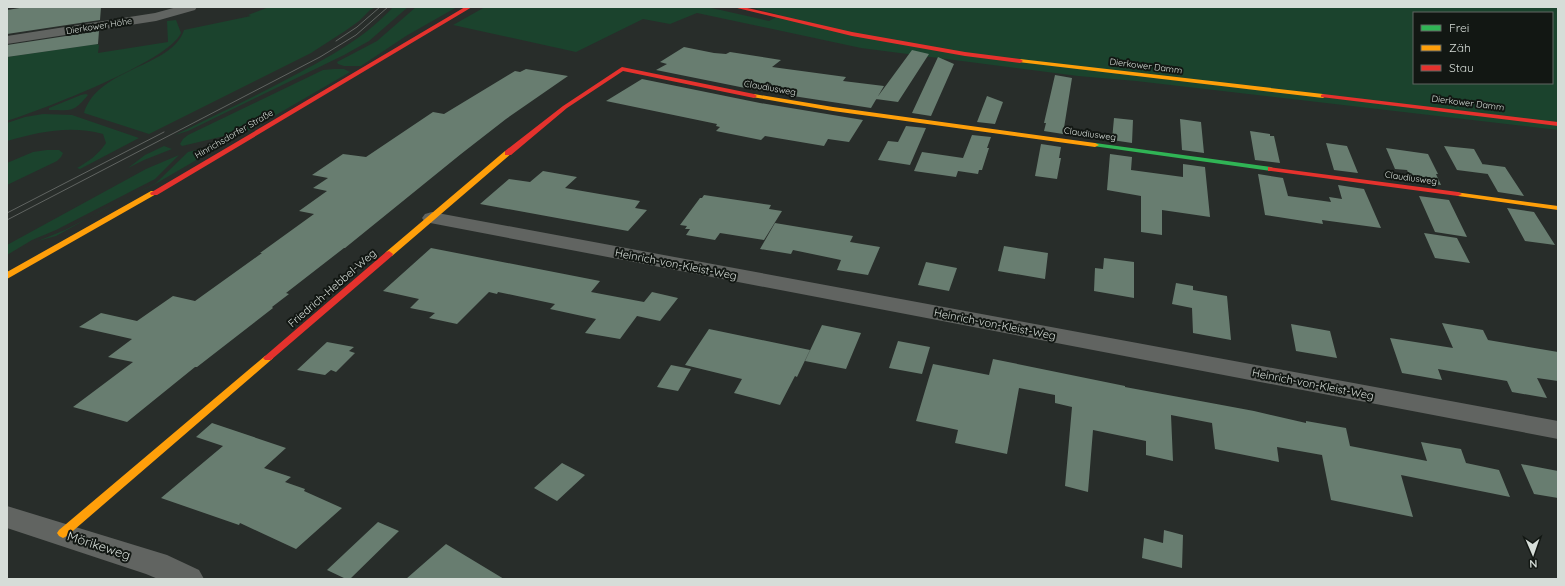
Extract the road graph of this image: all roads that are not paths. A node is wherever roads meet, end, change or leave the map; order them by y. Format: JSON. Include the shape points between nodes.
{"nodes":[{"id":1,"x":191,"y":7,"type":"edge"},
{"id":2,"x":469,"y":7,"type":"edge"},
{"id":3,"x":736,"y":7,"type":"edge"},
{"id":4,"x":7,"y":40,"type":"edge"},
{"id":5,"x":622,"y":69,"type":"joint"},
{"id":6,"x":1558,"y":124,"type":"edge"},
{"id":7,"x":1558,"y":208,"type":"edge"},
{"id":8,"x":432,"y":218,"type":"junction"},
{"id":9,"x":7,"y":276,"type":"edge"},
{"id":10,"x":1558,"y":430,"type":"edge"},
{"id":11,"x":7,"y":517,"type":"edge"},
{"id":12,"x":63,"y":533,"type":"junction"},
{"id":13,"x":188,"y":579,"type":"edge"}],
"edges":[{"from":1,"to":4,"type":"street","name":"Dierkower Höhe","via":[[156,17]]},
{"from":2,"to":9,"type":"street","name":"Hinrichsdorfer Straße"},
{"from":3,"to":6,"type":"street","name":"Dierkower Damm","via":[[852,34],[965,54]]},
{"from":5,"to":7,"type":"street","name":"Claudiusweg","via":[[833,109]]},
{"from":5,"to":8,"type":"street","name":"Friedrich-Hebbel-Weg","via":[[565,107],[519,143]]},
{"from":8,"to":10,"type":"street","name":"Heinrich-von-Kleist-Weg"},
{"from":8,"to":12,"type":"street","name":"Friedrich-Hebbel-Weg"},
{"from":11,"to":12,"type":"street","name":"Mörikeweg"},
{"from":12,"to":13,"type":"street","name":"Mörikeweg","via":[[156,564]]}]}
